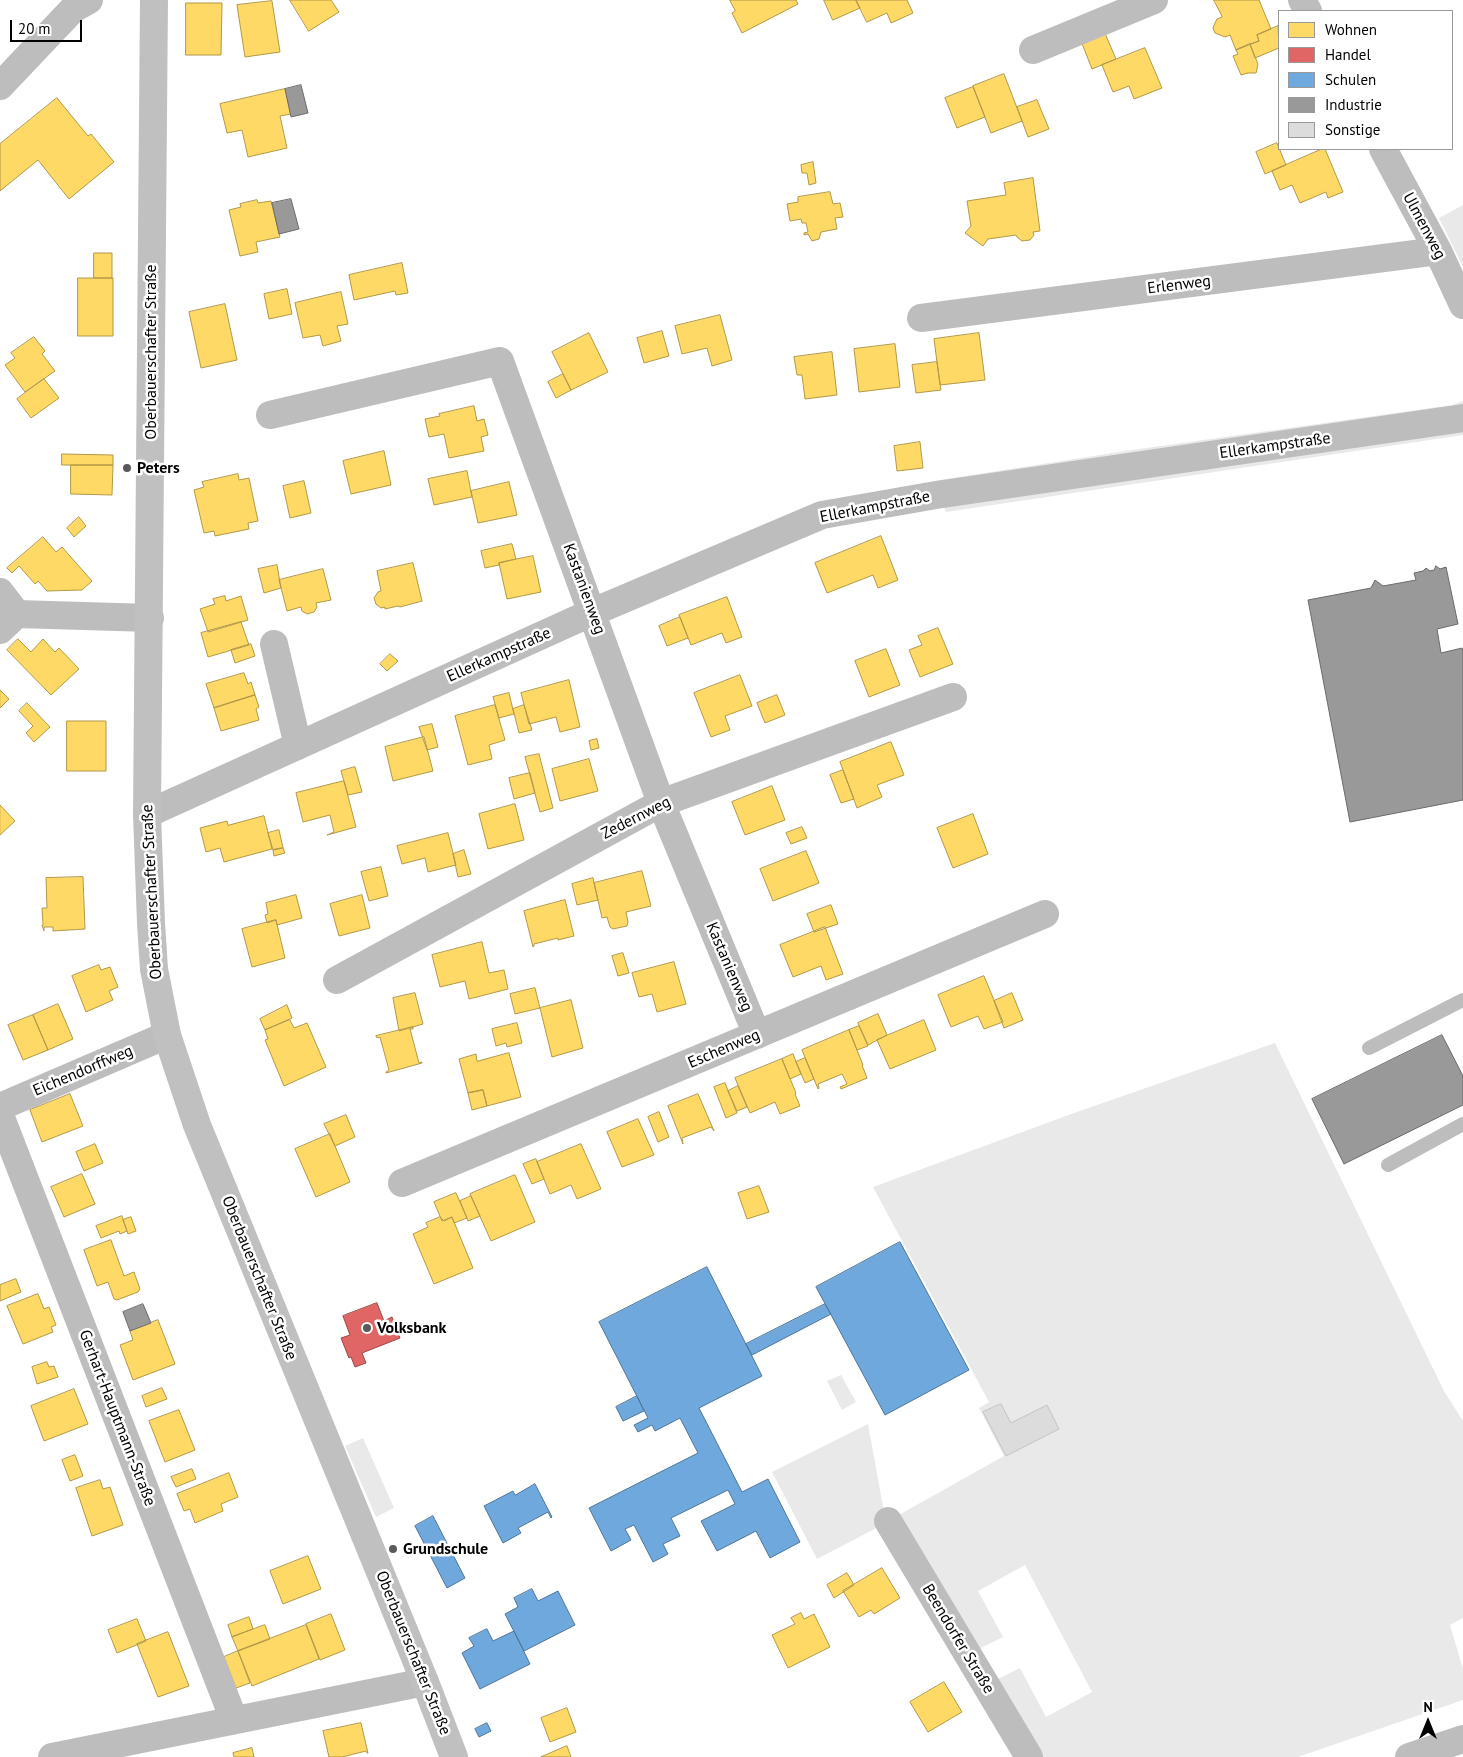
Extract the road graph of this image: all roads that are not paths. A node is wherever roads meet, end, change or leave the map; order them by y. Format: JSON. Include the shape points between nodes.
{"nodes":[{"id":1,"x":89,"y":0,"type":"edge"},
{"id":2,"x":153,"y":0,"type":"edge"},
{"id":3,"x":1154,"y":0,"type":"edge"},
{"id":4,"x":1033,"y":50,"type":"dead end"},
{"id":5,"x":0,"y":86,"type":"edge"},
{"id":6,"x":1383,"y":150,"type":"edge"},
{"id":7,"x":1438,"y":251,"type":"junction"},
{"id":8,"x":1463,"y":305,"type":"edge"},
{"id":9,"x":921,"y":318,"type":"dead end"},
{"id":10,"x":270,"y":415,"type":"dead end"},
{"id":11,"x":1463,"y":418,"type":"edge"},
{"id":12,"x":0,"y":592,"type":"edge"},
{"id":13,"x":593,"y":612,"type":"junction"},
{"id":14,"x":150,"y":618,"type":"junction"},
{"id":15,"x":8,"y":622,"type":"edge"},
{"id":16,"x":274,"y":644,"type":"dead end"},
{"id":17,"x":953,"y":697,"type":"dead end"},
{"id":18,"x":298,"y":746,"type":"junction"},
{"id":19,"x":661,"y":804,"type":"junction"},
{"id":20,"x":147,"y":814,"type":"junction"},
{"id":21,"x":1045,"y":914,"type":"dead end"},
{"id":22,"x":337,"y":980,"type":"dead end"},
{"id":23,"x":1462,"y":1004,"type":"edge"},
{"id":24,"x":167,"y":1035,"type":"junction"},
{"id":25,"x":757,"y":1036,"type":"junction"},
{"id":26,"x":1369,"y":1048,"type":"dead end"},
{"id":27,"x":0,"y":1107,"type":"edge"},
{"id":28,"x":0,"y":1115,"type":"edge"},
{"id":29,"x":1463,"y":1124,"type":"edge"},
{"id":30,"x":1388,"y":1166,"type":"dead end"},
{"id":31,"x":402,"y":1183,"type":"dead end"},
{"id":32,"x":888,"y":1521,"type":"dead end"},
{"id":33,"x":425,"y":1682,"type":"junction"},
{"id":34,"x":234,"y":1720,"type":"junction"},
{"id":35,"x":1463,"y":1739,"type":"edge"},
{"id":36,"x":52,"y":1757,"type":"edge"},
{"id":37,"x":454,"y":1757,"type":"edge"},
{"id":38,"x":1029,"y":1757,"type":"edge"},
{"id":39,"x":1409,"y":1757,"type":"edge"}],
"edges":[{"from":1,"to":5,"type":"street","via":[[73,9]]},
{"from":2,"to":14,"type":"main road","name":"Oberbauerschafter Straße"},
{"from":3,"to":4,"type":"street"},
{"from":6,"to":7,"type":"street","name":"Ulmenweg"},
{"from":7,"to":8,"type":"street","name":"Ulmenweg"},
{"from":7,"to":9,"type":"street","name":"Erlenweg"},
{"from":10,"to":13,"type":"street","name":"Kastanienweg","via":[[500,361]]},
{"from":11,"to":13,"type":"street","name":"Ellerkampstraße","via":[[822,515]]},
{"from":12,"to":15,"type":"street"},
{"from":13,"to":18,"type":"street","name":"Ellerkampstraße"},
{"from":13,"to":19,"type":"street","name":"Kastanienweg"},
{"from":14,"to":15,"type":"street"},
{"from":14,"to":20,"type":"main road","name":"Oberbauerschafter Straße"},
{"from":16,"to":18,"type":"street"},
{"from":17,"to":19,"type":"street","name":"Zedernweg"},
{"from":18,"to":20,"type":"street","name":"Ellerkampstraße"},
{"from":19,"to":22,"type":"street","name":"Zedernweg"},
{"from":19,"to":25,"type":"street","name":"Kastanienweg"},
{"from":20,"to":24,"type":"main road","name":"Oberbauerschafter Straße","via":[[154,970]]},
{"from":21,"to":25,"type":"street","name":"Eschenweg"},
{"from":23,"to":26,"type":"lane"},
{"from":24,"to":27,"type":"street","name":"Eichendorffweg"},
{"from":24,"to":33,"type":"main road","name":"Oberbauerschafter Straße","via":[[214,1168]]},
{"from":25,"to":31,"type":"street","name":"Eschenweg"},
{"from":28,"to":34,"type":"street","name":"Gerhart-Hauptmann-Straße"},
{"from":29,"to":30,"type":"lane"},
{"from":32,"to":38,"type":"street","name":"Beendorfer Straße"},
{"from":33,"to":34,"type":"street"},
{"from":33,"to":37,"type":"main road","name":"Oberbauerschafter Straße"},
{"from":34,"to":36,"type":"street"},
{"from":35,"to":39,"type":"street"}]}
